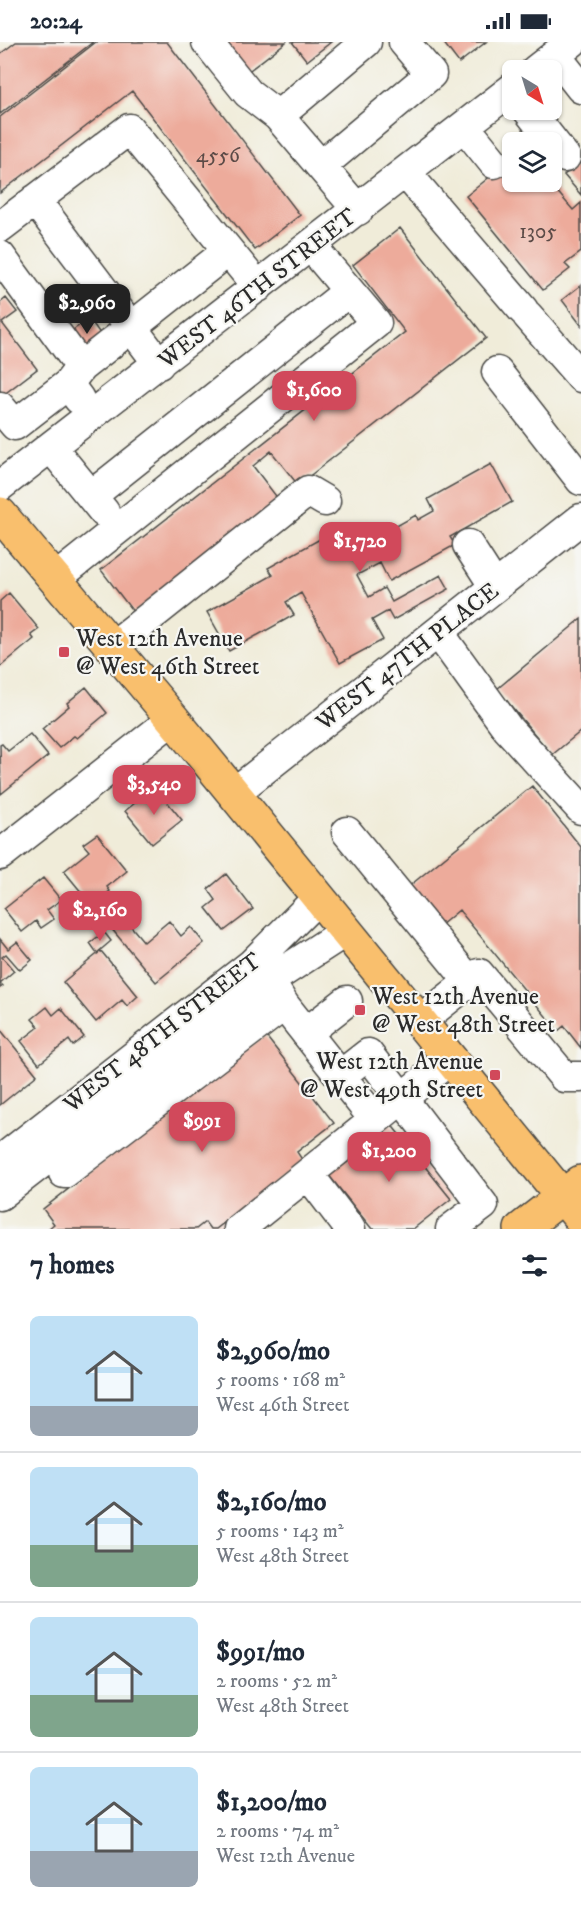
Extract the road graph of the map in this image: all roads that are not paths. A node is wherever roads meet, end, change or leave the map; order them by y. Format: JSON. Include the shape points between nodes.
{"nodes":[{"id":1,"x":207,"y":42,"type":"edge"},
{"id":2,"x":366,"y":42,"type":"edge"},
{"id":3,"x":404,"y":42,"type":"edge"},
{"id":4,"x":547,"y":54,"type":"edge"},
{"id":5,"x":581,"y":88,"type":"edge"},
{"id":6,"x":502,"y":98,"type":"edge"},
{"id":7,"x":278,"y":116,"type":"junction"},
{"id":8,"x":536,"y":120,"type":"edge"},
{"id":9,"x":465,"y":127,"type":"junction"},
{"id":10,"x":565,"y":157,"type":"dead end"},
{"id":11,"x":494,"y":163,"type":"dead end"},
{"id":12,"x":321,"y":166,"type":"junction"},
{"id":13,"x":406,"y":173,"type":"junction"},
{"id":14,"x":35,"y":200,"type":"junction"},
{"id":15,"x":358,"y":210,"type":"junction"},
{"id":16,"x":0,"y":227,"type":"edge"},
{"id":17,"x":311,"y":246,"type":"junction"},
{"id":18,"x":228,"y":251,"type":"junction"},
{"id":19,"x":0,"y":256,"type":"edge"},
{"id":20,"x":258,"y":287,"type":"junction"},
{"id":21,"x":349,"y":291,"type":"junction"},
{"id":22,"x":131,"y":327,"type":"junction"},
{"id":23,"x":159,"y":364,"type":"junction"},
{"id":24,"x":497,"y":372,"type":"dead end"},
{"id":25,"x":74,"y":375,"type":"junction"},
{"id":26,"x":581,"y":377,"type":"edge"},
{"id":27,"x":0,"y":407,"type":"edge"},
{"id":28,"x":92,"y":416,"type":"junction"},
{"id":29,"x":51,"y":447,"type":"junction"},
{"id":30,"x":581,"y":480,"type":"edge"},
{"id":31,"x":0,"y":486,"type":"edge"},
{"id":32,"x":91,"y":496,"type":"junction"},
{"id":33,"x":325,"y":501,"type":"dead end"},
{"id":34,"x":581,"y":519,"type":"edge"},
{"id":35,"x":4,"y":526,"type":"edge"},
{"id":36,"x":117,"y":530,"type":"junction"},
{"id":37,"x":468,"y":544,"type":"dead end"},
{"id":38,"x":55,"y":579,"type":"junction"},
{"id":39,"x":495,"y":587,"type":"junction"},
{"id":40,"x":438,"y":632,"type":"junction"},
{"id":41,"x":112,"y":647,"type":"junction"},
{"id":42,"x":173,"y":719,"type":"junction"},
{"id":43,"x":234,"y":793,"type":"junction"},
{"id":44,"x":581,"y":808,"type":"edge"},
{"id":45,"x":347,"y":832,"type":"dead end"},
{"id":46,"x":0,"y":855,"type":"edge"},
{"id":47,"x":319,"y":897,"type":"junction"},
{"id":48,"x":346,"y":931,"type":"junction"},
{"id":49,"x":470,"y":982,"type":"junction"},
{"id":50,"x":277,"y":993,"type":"junction"},
{"id":51,"x":347,"y":1001,"type":"dead end"},
{"id":52,"x":420,"y":1021,"type":"junction"},
{"id":53,"x":306,"y":1033,"type":"junction"},
{"id":54,"x":450,"y":1059,"type":"junction"},
{"id":55,"x":340,"y":1076,"type":"junction"},
{"id":56,"x":581,"y":1077,"type":"edge"},
{"id":57,"x":400,"y":1099,"type":"junction"},
{"id":58,"x":375,"y":1120,"type":"junction"},
{"id":59,"x":0,"y":1161,"type":"edge"},
{"id":60,"x":64,"y":1173,"type":"dead end"},
{"id":61,"x":308,"y":1174,"type":"junction"},
{"id":62,"x":0,"y":1195,"type":"edge"},
{"id":63,"x":575,"y":1199,"type":"edge"},
{"id":64,"x":240,"y":1229,"type":"edge"},
{"id":65,"x":350,"y":1229,"type":"edge"},
{"id":66,"x":451,"y":1229,"type":"edge"},
{"id":67,"x":521,"y":1229,"type":"edge"}],
"edges":[{"from":1,"to":7,"type":"street","via":[[248,93]]},
{"from":2,"to":7,"type":"street"},
{"from":3,"to":12,"type":"street","via":[[431,74]]},
{"from":4,"to":5,"type":"street"},
{"from":6,"to":9,"type":"street","name":"WEST 46TH STREET"},
{"from":7,"to":12,"type":"street"},
{"from":8,"to":10,"type":"street"},
{"from":9,"to":11,"type":"street"},
{"from":9,"to":13,"type":"street","name":"WEST 46TH STREET"},
{"from":12,"to":15,"type":"street"},
{"from":13,"to":15,"type":"street","name":"WEST 46TH STREET"},
{"from":13,"to":26,"type":"street"},
{"from":14,"to":16,"type":"street"},
{"from":14,"to":18,"type":"street","via":[[129,129]]},
{"from":14,"to":22,"type":"street"},
{"from":15,"to":17,"type":"street","name":"WEST 46TH STREET"},
{"from":17,"to":20,"type":"street","name":"WEST 46TH STREET"},
{"from":17,"to":21,"type":"street"},
{"from":18,"to":20,"type":"street"},
{"from":18,"to":22,"type":"street"},
{"from":19,"to":25,"type":"street"},
{"from":20,"to":23,"type":"street","name":"WEST 46TH STREET"},
{"from":21,"to":32,"type":"street"},
{"from":21,"to":36,"type":"street","via":[[376,323]]},
{"from":22,"to":23,"type":"street"},
{"from":22,"to":25,"type":"street"},
{"from":23,"to":28,"type":"street","name":"WEST 46TH STREET"},
{"from":24,"to":30,"type":"street"},
{"from":25,"to":27,"type":"street","via":[[15,425]]},
{"from":25,"to":28,"type":"street"},
{"from":28,"to":29,"type":"street","name":"WEST 46TH STREET"},
{"from":29,"to":31,"type":"street","name":"WEST 46TH STREET"},
{"from":29,"to":32,"type":"street"},
{"from":32,"to":36,"type":"street"},
{"from":33,"to":41,"type":"street","via":[[308,491]]},
{"from":34,"to":39,"type":"street","name":"WEST 47TH PLACE"},
{"from":35,"to":38,"type":"main road"},
{"from":36,"to":38,"type":"street"},
{"from":37,"to":39,"type":"street"},
{"from":38,"to":41,"type":"main road"},
{"from":39,"to":40,"type":"street","name":"WEST 47TH PLACE"},
{"from":40,"to":43,"type":"street","name":"WEST 47TH PLACE"},
{"from":40,"to":44,"type":"street","via":[[508,729]]},
{"from":41,"to":42,"type":"main road"},
{"from":42,"to":43,"type":"main road"},
{"from":42,"to":46,"type":"street"},
{"from":43,"to":47,"type":"main road"},
{"from":45,"to":49,"type":"street"},
{"from":47,"to":48,"type":"main road"},
{"from":47,"to":59,"type":"street","name":"WEST 48TH STREET","via":[[252,964]]},
{"from":48,"to":50,"type":"street","name":"WEST 48TH STREET"},
{"from":48,"to":52,"type":"main road"},
{"from":49,"to":52,"type":"street"},
{"from":49,"to":56,"type":"street","via":[[479,974],[564,1077]]},
{"from":50,"to":53,"type":"street"},
{"from":50,"to":60,"type":"street"},
{"from":50,"to":62,"type":"street","name":"WEST 48TH STREET","via":[[249,1002]]},
{"from":51,"to":53,"type":"street"},
{"from":52,"to":54,"type":"main road"},
{"from":53,"to":55,"type":"street"},
{"from":54,"to":57,"type":"street"},
{"from":54,"to":63,"type":"main road"},
{"from":55,"to":57,"type":"street","via":[[368,1054]]},
{"from":55,"to":58,"type":"street"},
{"from":57,"to":58,"type":"street"},
{"from":57,"to":66,"type":"street","via":[[483,1205]]},
{"from":58,"to":61,"type":"street"},
{"from":61,"to":64,"type":"street"},
{"from":61,"to":65,"type":"street"},
{"from":63,"to":67,"type":"main road"}]}
